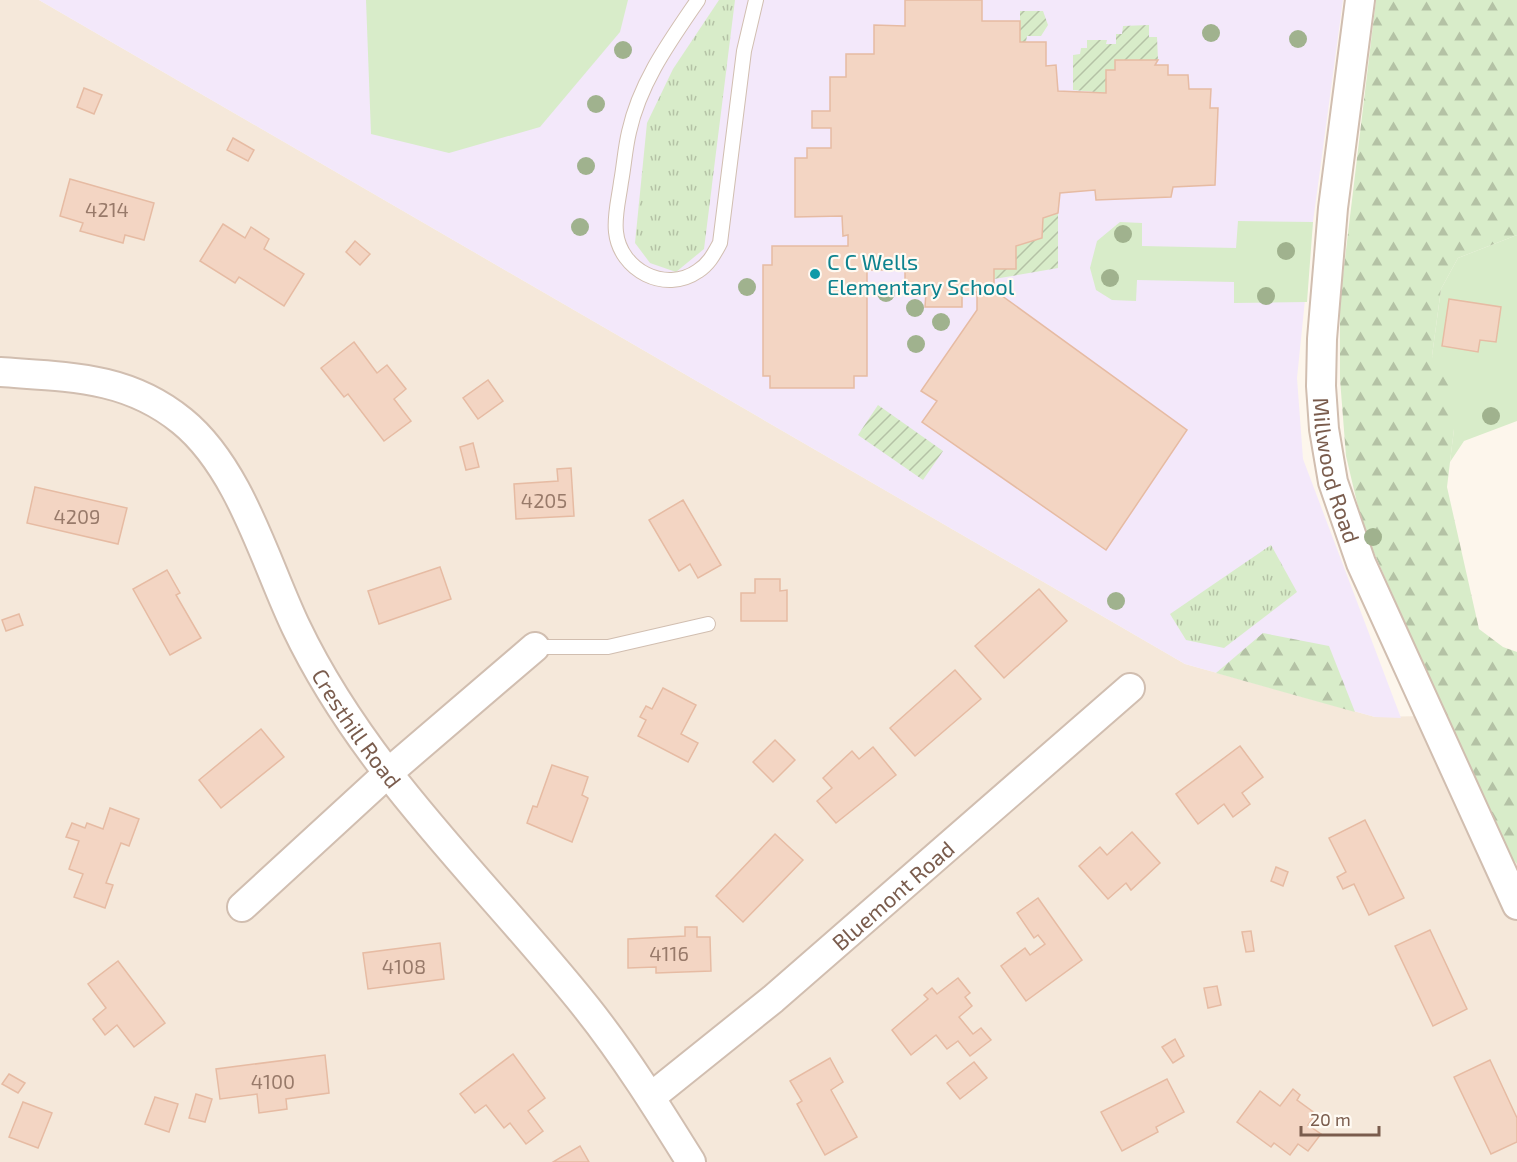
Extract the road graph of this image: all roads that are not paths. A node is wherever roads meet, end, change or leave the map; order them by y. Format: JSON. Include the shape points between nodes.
{"nodes":[{"id":1,"x":698,"y":0,"type":"edge"},
{"id":2,"x":756,"y":0,"type":"edge"},
{"id":3,"x":1360,"y":0,"type":"edge"},
{"id":4,"x":0,"y":372,"type":"edge"},
{"id":5,"x":708,"y":624,"type":"dead end"},
{"id":6,"x":535,"y":647,"type":"joint"},
{"id":7,"x":1130,"y":688,"type":"dead end"},
{"id":8,"x":388,"y":773,"type":"junction"},
{"id":9,"x":1517,"y":905,"type":"edge"},
{"id":10,"x":242,"y":907,"type":"dead end"},
{"id":11,"x":651,"y":1098,"type":"junction"},
{"id":12,"x":691,"y":1162,"type":"edge"}],
"edges":[{"from":1,"to":2,"type":"lane","via":[[660,56],[641,93],[629,132],[616,222],[619,247],[631,264],[645,275],[663,280],[698,272],[720,243],[744,51]]},
{"from":3,"to":9,"type":"street","name":"Millwood Road","via":[[1333,208],[1322,339],[1324,429],[1333,482],[1361,563]]},
{"from":4,"to":8,"type":"street","name":"Cresthill Road","via":[[92,379],[125,388],[156,402],[196,435],[239,498],[296,627],[328,687]]},
{"from":5,"to":6,"type":"lane","via":[[608,647]]},
{"from":6,"to":8,"type":"street"},
{"from":7,"to":11,"type":"street","name":"Bluemont Road","via":[[773,999]]},
{"from":8,"to":10,"type":"street"},
{"from":8,"to":11,"type":"street","name":"Cresthill Road","via":[[586,1007]]},
{"from":11,"to":12,"type":"street","name":"Cresthill Road"}]}
